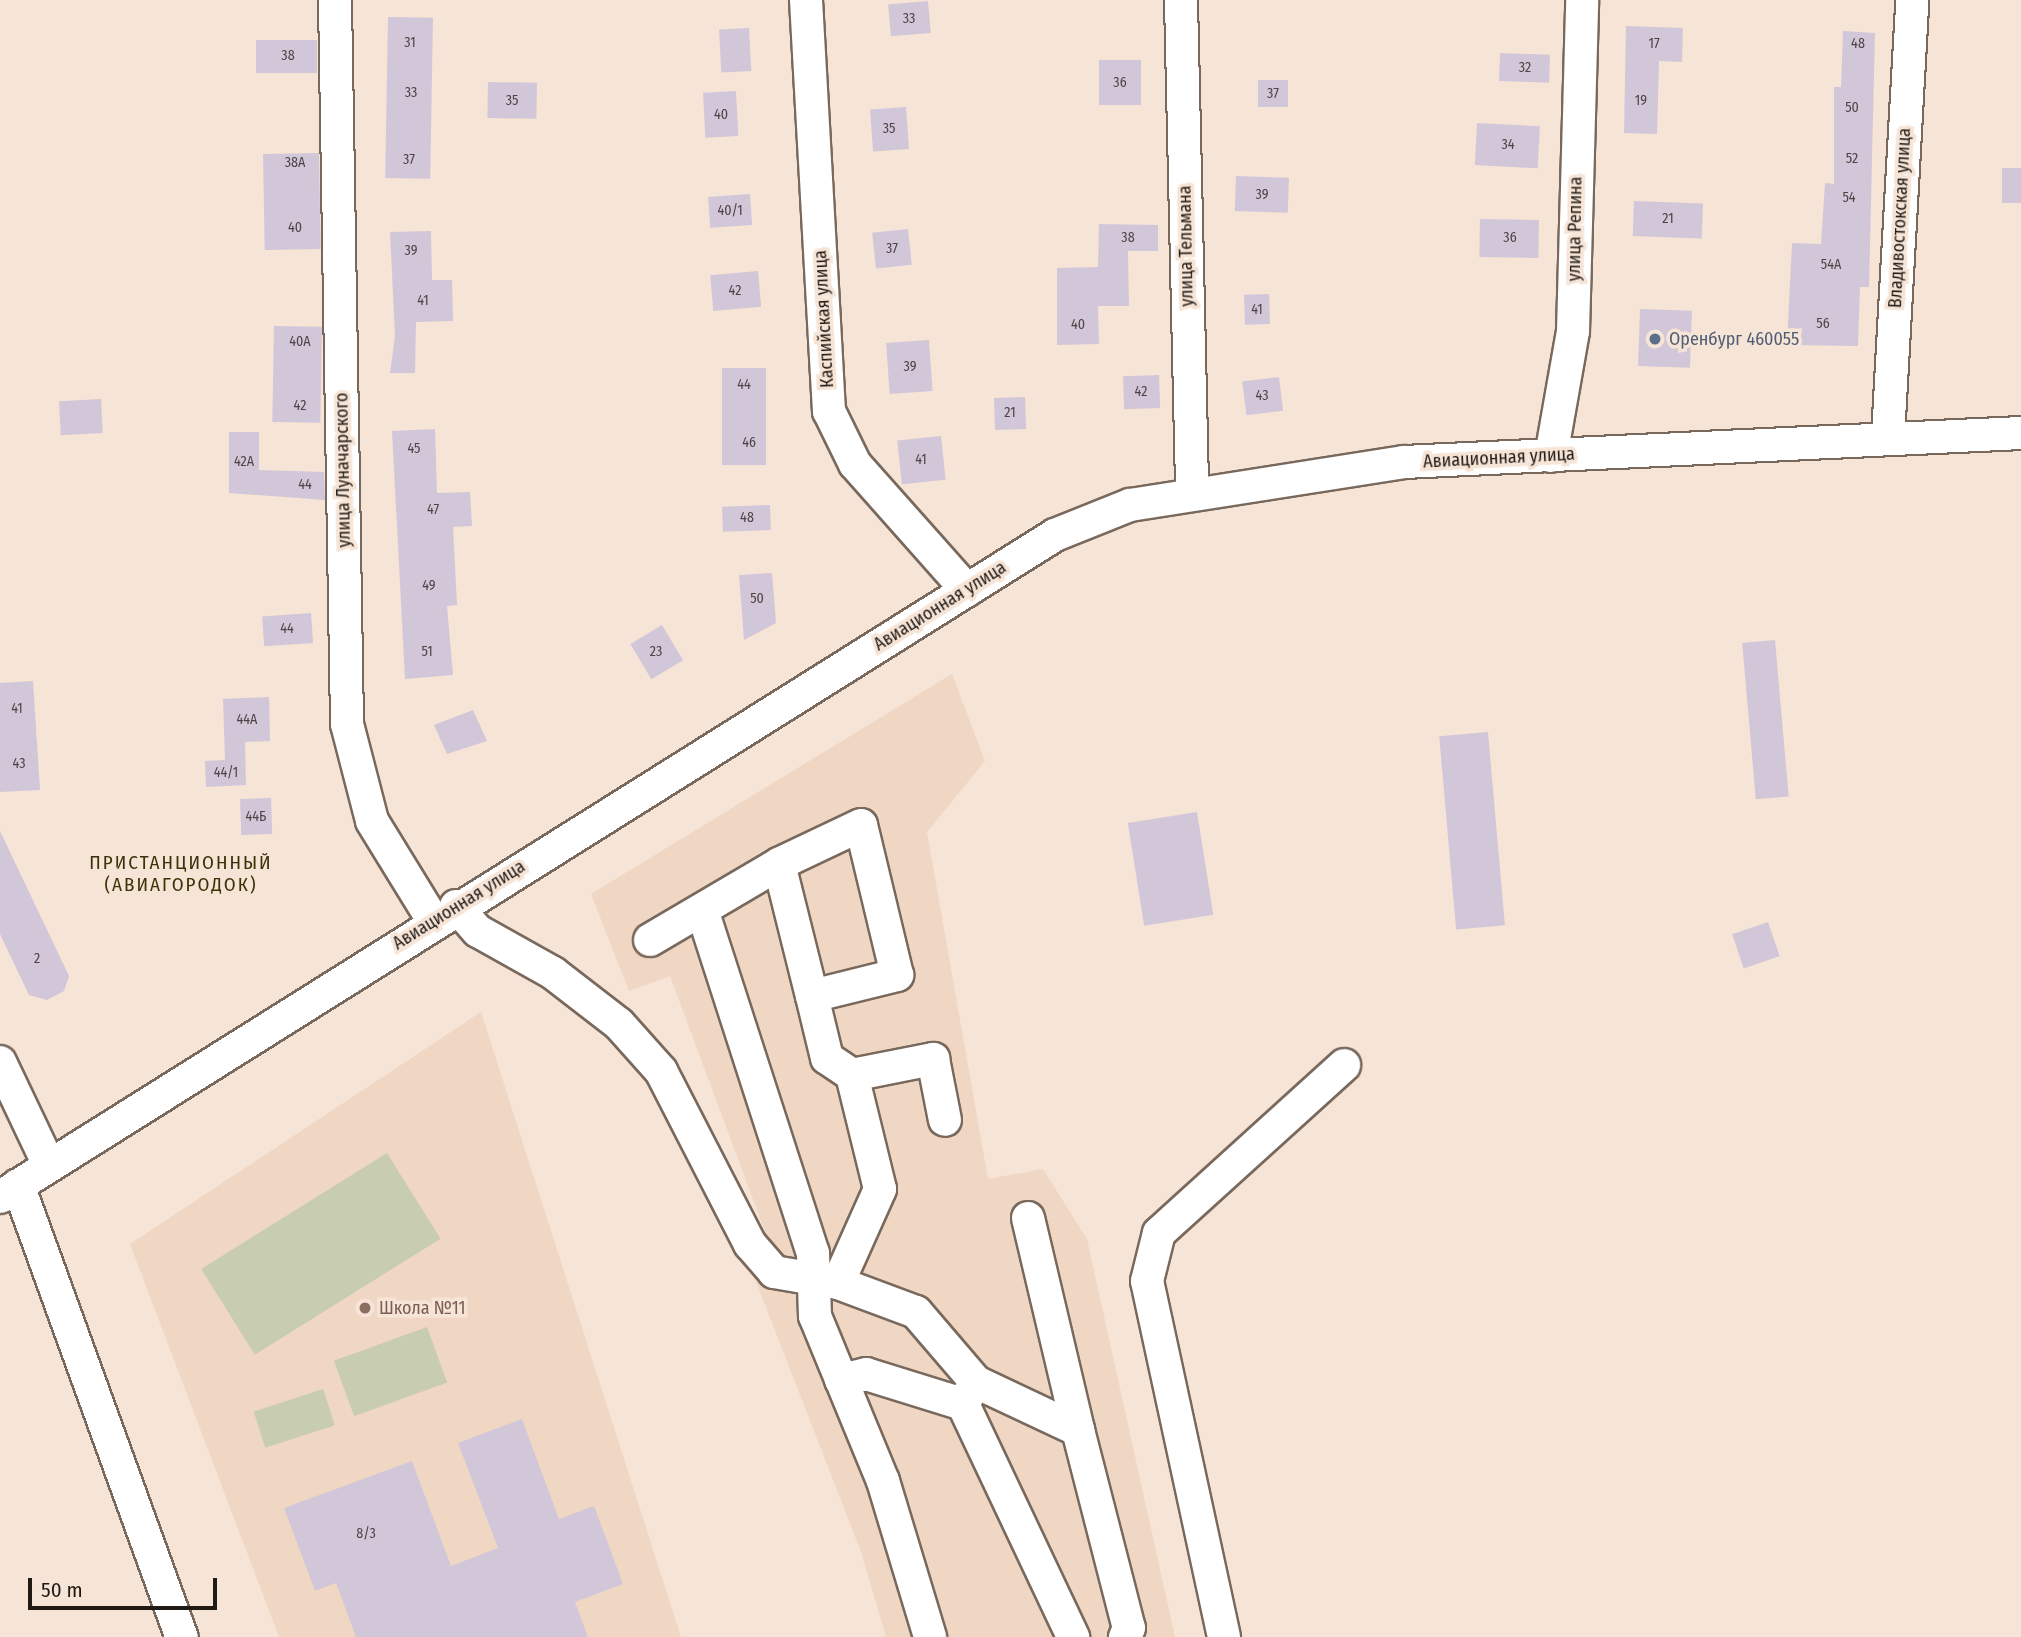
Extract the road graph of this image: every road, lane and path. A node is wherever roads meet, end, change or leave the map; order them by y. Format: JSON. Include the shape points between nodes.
{"nodes":[{"id":1,"x":335,"y":0,"type":"edge"},
{"id":2,"x":806,"y":0,"type":"edge"},
{"id":3,"x":1181,"y":0,"type":"edge"},
{"id":4,"x":1582,"y":0,"type":"edge"},
{"id":5,"x":1912,"y":0,"type":"edge"},
{"id":6,"x":2021,"y":433,"type":"edge"},
{"id":7,"x":1888,"y":436,"type":"junction"},
{"id":8,"x":1551,"y":456,"type":"junction"},
{"id":9,"x":1192,"y":493,"type":"junction"},
{"id":10,"x":967,"y":590,"type":"junction"},
{"id":11,"x":779,"y":864,"type":"junction"},
{"id":12,"x":703,"y":912,"type":"junction"},
{"id":13,"x":445,"y":913,"type":"junction"},
{"id":14,"x":650,"y":940,"type":"dead end"},
{"id":15,"x":811,"y":996,"type":"junction"},
{"id":16,"x":0,"y":1062,"type":"edge"},
{"id":17,"x":1343,"y":1065,"type":"dead end"},
{"id":18,"x":852,"y":1075,"type":"junction"},
{"id":19,"x":944,"y":1120,"type":"dead end"},
{"id":20,"x":49,"y":1165,"type":"junction"},
{"id":21,"x":9,"y":1191,"type":"edge"},
{"id":22,"x":1028,"y":1218,"type":"dead end"},
{"id":23,"x":826,"y":1281,"type":"junction"},
{"id":24,"x":841,"y":1380,"type":"junction"},
{"id":25,"x":970,"y":1393,"type":"junction"},
{"id":26,"x":1078,"y":1430,"type":"junction"},
{"id":27,"x":182,"y":1637,"type":"edge"},
{"id":28,"x":930,"y":1637,"type":"edge"},
{"id":29,"x":1073,"y":1637,"type":"edge"},
{"id":30,"x":1125,"y":1637,"type":"edge"},
{"id":31,"x":1224,"y":1637,"type":"edge"}],
"edges":[{"from":1,"to":13,"type":"street","name":"улица Луначарского","via":[[347,724],[372,821]]},
{"from":2,"to":10,"type":"street","name":"Каспийская улица","via":[[829,411],[855,464]]},
{"from":3,"to":9,"type":"street","name":"улица Тельмана"},
{"from":4,"to":8,"type":"street","name":"улица Репина","via":[[1573,331]]},
{"from":5,"to":7,"type":"street","name":"Владивостокская улица"},
{"from":6,"to":7,"type":"street","name":"Авиационная улица"},
{"from":7,"to":8,"type":"street","name":"Авиационная улица"},
{"from":8,"to":9,"type":"street","name":"Авиационная улица","via":[[1405,462]]},
{"from":9,"to":10,"type":"street","name":"Авиационная улица","via":[[1130,505],[1055,534]]},
{"from":10,"to":13,"type":"street","name":"Авиационная улица"},
{"from":11,"to":12,"type":"street"},
{"from":11,"to":15,"type":"street"},
{"from":11,"to":15,"type":"street","via":[[861,825],[897,975]]},
{"from":12,"to":14,"type":"street"},
{"from":12,"to":23,"type":"street"},
{"from":13,"to":20,"type":"street","name":"Авиационная улица"},
{"from":13,"to":23,"type":"street","name":"улица Луначарского","via":[[553,973],[619,1024],[661,1071],[750,1244],[774,1272]]},
{"from":15,"to":18,"type":"street","via":[[827,1058]]},
{"from":16,"to":20,"type":"street"},
{"from":17,"to":31,"type":"street","via":[[1159,1233],[1147,1281]]},
{"from":18,"to":19,"type":"street","via":[[933,1059]]},
{"from":18,"to":23,"type":"street","via":[[880,1189]]},
{"from":20,"to":21,"type":"street","name":"Авиационная улица"},
{"from":21,"to":27,"type":"street"},
{"from":22,"to":26,"type":"street"},
{"from":23,"to":24,"type":"street","via":[[815,1316]]},
{"from":23,"to":25,"type":"street","name":"улица Луначарского","via":[[916,1312]]},
{"from":24,"to":25,"type":"street","via":[[866,1374]]},
{"from":24,"to":28,"type":"street","via":[[883,1481]]},
{"from":25,"to":26,"type":"street"},
{"from":25,"to":29,"type":"street"},
{"from":26,"to":30,"type":"street","via":[[1129,1628]]}]}
